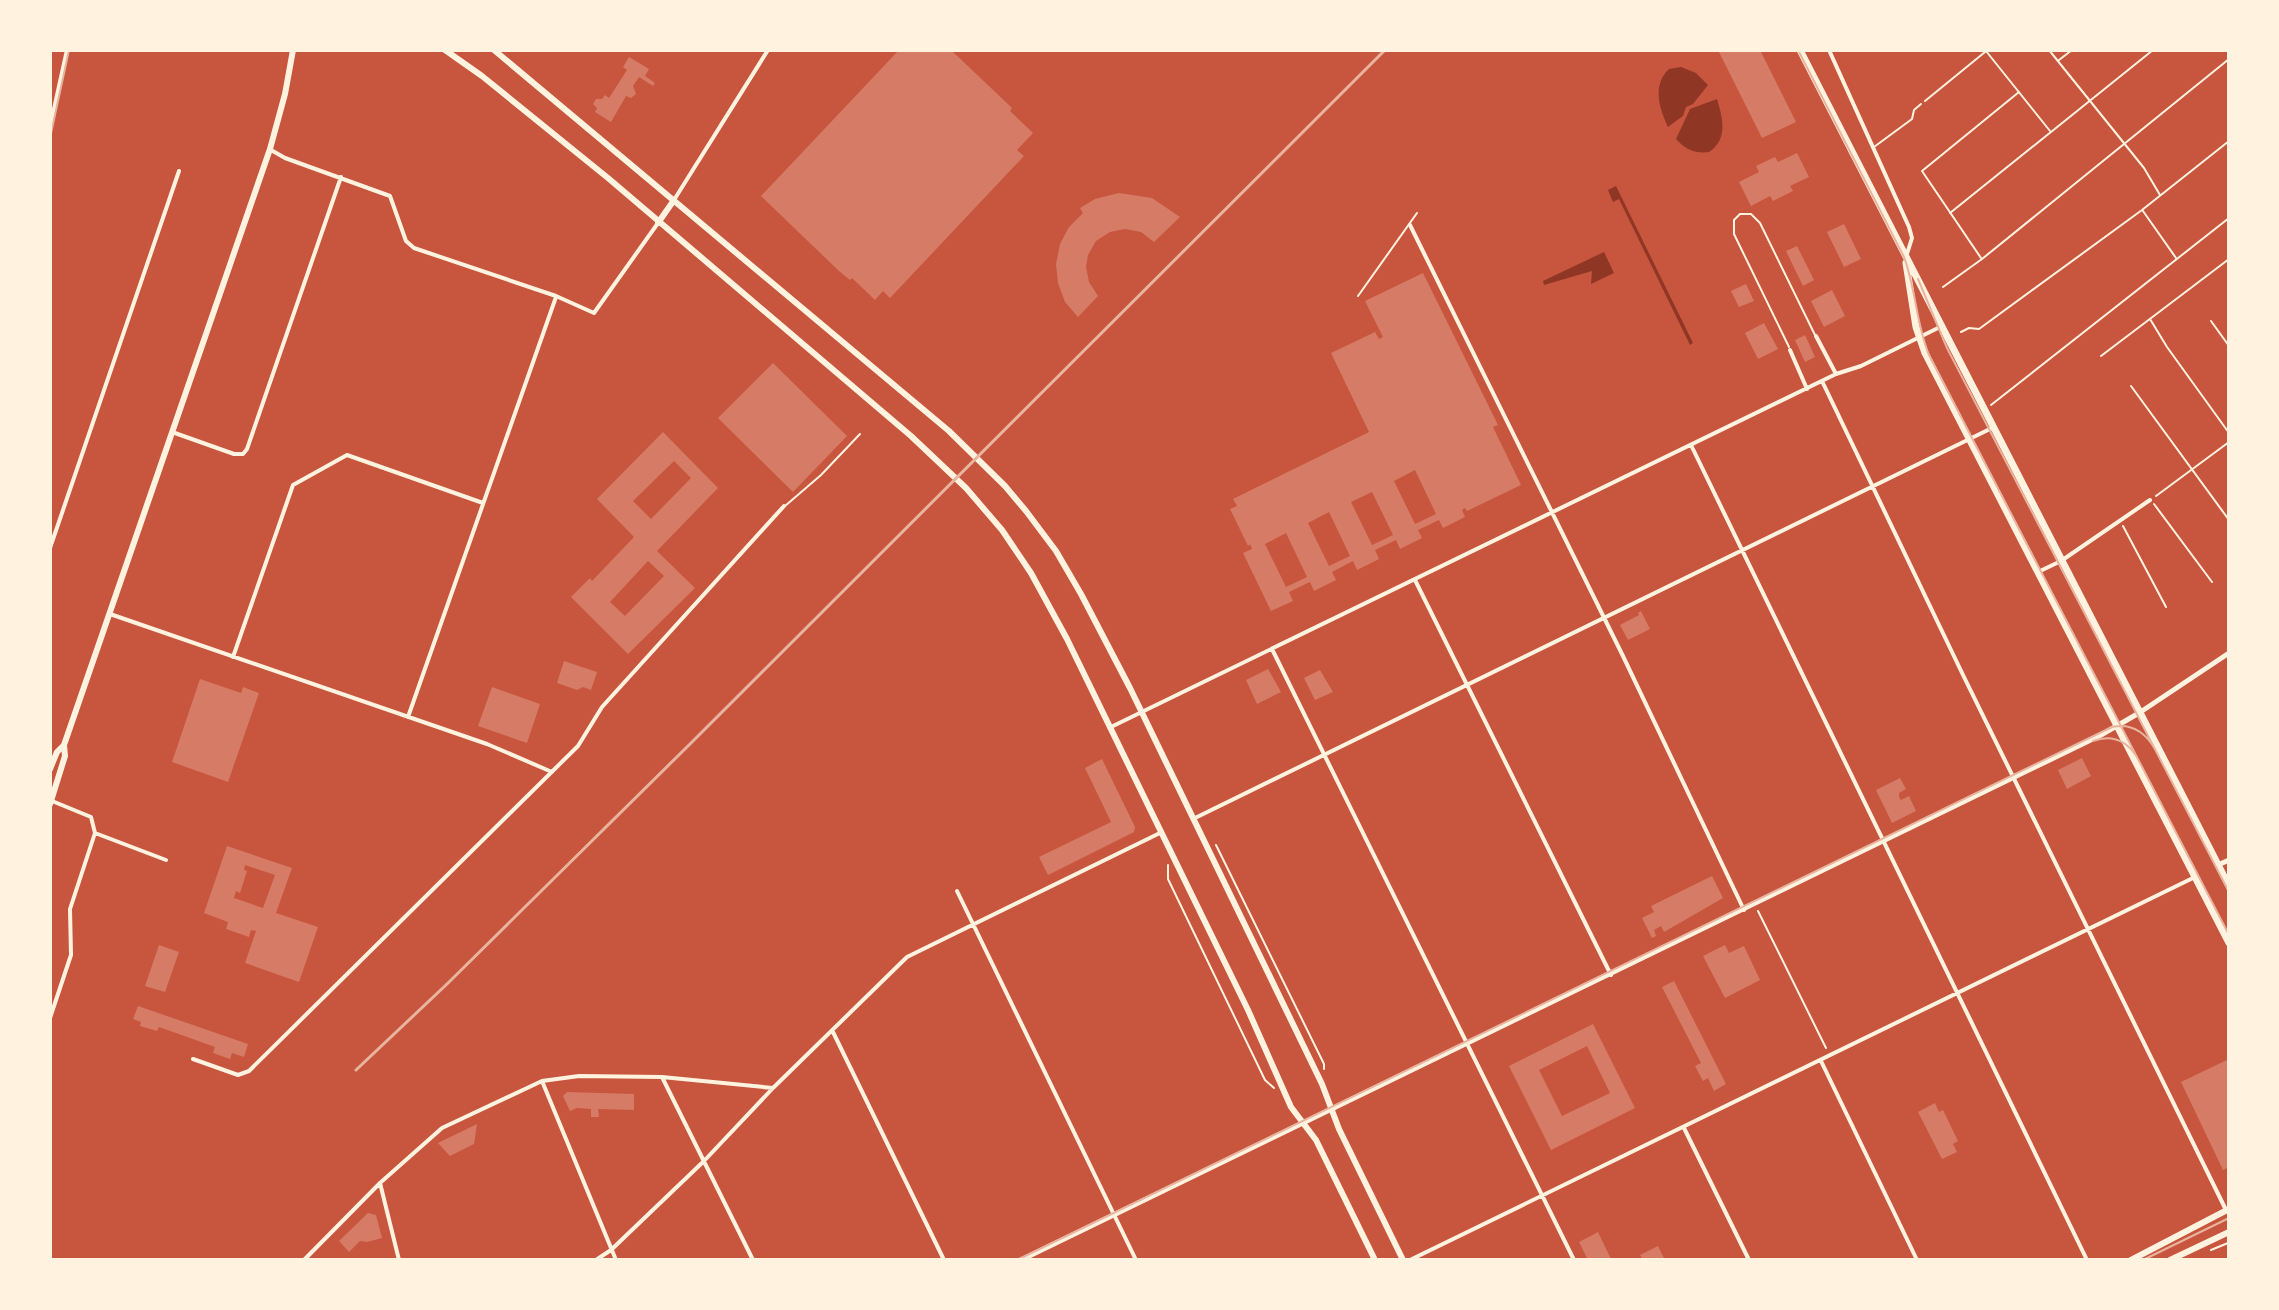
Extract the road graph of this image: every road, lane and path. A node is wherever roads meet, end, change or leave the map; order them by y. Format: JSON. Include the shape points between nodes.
{"nodes":[{"id":1,"x":67,"y":50,"type":"edge"},
{"id":2,"x":293,"y":50,"type":"edge"},
{"id":3,"x":445,"y":50,"type":"edge"},
{"id":4,"x":494,"y":50,"type":"edge"},
{"id":5,"x":768,"y":50,"type":"edge"},
{"id":6,"x":1800,"y":50,"type":"edge"},
{"id":7,"x":1829,"y":50,"type":"edge"},
{"id":8,"x":1986,"y":50,"type":"edge"},
{"id":9,"x":2049,"y":50,"type":"edge"},
{"id":10,"x":2072,"y":50,"type":"edge"},
{"id":11,"x":2153,"y":50,"type":"edge"},
{"id":12,"x":2229,"y":59,"type":"edge"},
{"id":13,"x":2058,"y":61,"type":"junction"},
{"id":14,"x":2019,"y":92,"type":"junction"},
{"id":15,"x":2089,"y":100,"type":"junction"},
{"id":16,"x":1921,"y":104,"type":"joint"},
{"id":17,"x":50,"y":127,"type":"edge"},
{"id":18,"x":2050,"y":131,"type":"junction"},
{"id":19,"x":2229,"y":141,"type":"edge"},
{"id":20,"x":2124,"y":144,"type":"junction"},
{"id":21,"x":1874,"y":148,"type":"junction"},
{"id":22,"x":270,"y":149,"type":"junction"},
{"id":23,"x":179,"y":171,"type":"dead end"},
{"id":24,"x":341,"y":177,"type":"junction"},
{"id":25,"x":2161,"y":196,"type":"junction"},
{"id":26,"x":674,"y":200,"type":"junction"},
{"id":27,"x":2142,"y":210,"type":"junction"},
{"id":28,"x":1417,"y":213,"type":"dead end"},
{"id":29,"x":1950,"y":213,"type":"junction"},
{"id":30,"x":2229,"y":218,"type":"edge"},
{"id":31,"x":658,"y":223,"type":"junction"},
{"id":32,"x":1410,"y":225,"type":"junction"},
{"id":33,"x":1906,"y":257,"type":"junction"},
{"id":34,"x":1982,"y":259,"type":"junction"},
{"id":35,"x":2177,"y":259,"type":"junction"},
{"id":36,"x":2229,"y":259,"type":"edge"},
{"id":37,"x":1943,"y":287,"type":"dead end"},
{"id":38,"x":556,"y":296,"type":"junction"},
{"id":39,"x":1358,"y":296,"type":"dead end"},
{"id":40,"x":2150,"y":319,"type":"junction"},
{"id":41,"x":2211,"y":321,"type":"dead end"},
{"id":42,"x":1940,"y":327,"type":"junction"},
{"id":43,"x":1961,"y":332,"type":"dead end"},
{"id":44,"x":1816,"y":336,"type":"joint"},
{"id":45,"x":1918,"y":337,"type":"junction"},
{"id":46,"x":2229,"y":346,"type":"edge"},
{"id":47,"x":1790,"y":350,"type":"joint"},
{"id":48,"x":2101,"y":356,"type":"dead end"},
{"id":49,"x":1836,"y":374,"type":"junction"},
{"id":50,"x":1822,"y":381,"type":"junction"},
{"id":51,"x":2131,"y":386,"type":"dead end"},
{"id":52,"x":1807,"y":389,"type":"junction"},
{"id":53,"x":1983,"y":411,"type":"junction"},
{"id":54,"x":1992,"y":428,"type":"junction"},
{"id":55,"x":172,"y":432,"type":"junction"},
{"id":56,"x":2229,"y":433,"type":"edge"},
{"id":57,"x":860,"y":434,"type":"dead end"},
{"id":58,"x":1969,"y":440,"type":"junction"},
{"id":59,"x":2229,"y":442,"type":"edge"},
{"id":60,"x":1691,"y":445,"type":"junction"},
{"id":61,"x":2192,"y":469,"type":"junction"},
{"id":62,"x":1875,"y":487,"type":"junction"},
{"id":63,"x":2150,"y":500,"type":"junction"},
{"id":64,"x":483,"y":503,"type":"junction"},
{"id":65,"x":784,"y":506,"type":"joint"},
{"id":66,"x":1551,"y":513,"type":"junction"},
{"id":67,"x":2121,"y":520,"type":"junction"},
{"id":68,"x":2229,"y":520,"type":"edge"},
{"id":69,"x":50,"y":548,"type":"edge"},
{"id":70,"x":1743,"y":551,"type":"junction"},
{"id":71,"x":2061,"y":561,"type":"junction"},
{"id":72,"x":2038,"y":572,"type":"junction"},
{"id":73,"x":1415,"y":580,"type":"junction"},
{"id":74,"x":2212,"y":582,"type":"dead end"},
{"id":75,"x":2166,"y":607,"type":"dead end"},
{"id":76,"x":109,"y":614,"type":"junction"},
{"id":77,"x":1604,"y":619,"type":"junction"},
{"id":78,"x":1272,"y":649,"type":"junction"},
{"id":79,"x":2229,"y":653,"type":"edge"},
{"id":80,"x":233,"y":657,"type":"junction"},
{"id":81,"x":1467,"y":686,"type":"junction"},
{"id":82,"x":1141,"y":713,"type":"junction"},
{"id":83,"x":2139,"y":713,"type":"junction"},
{"id":84,"x":408,"y":717,"type":"junction"},
{"id":85,"x":2117,"y":726,"type":"junction"},
{"id":86,"x":1110,"y":727,"type":"junction"},
{"id":87,"x":64,"y":745,"type":"junction"},
{"id":88,"x":1323,"y":755,"type":"junction"},
{"id":89,"x":50,"y":769,"type":"edge"},
{"id":90,"x":552,"y":772,"type":"junction"},
{"id":91,"x":2014,"y":777,"type":"junction"},
{"id":92,"x":50,"y":802,"type":"edge"},
{"id":93,"x":1193,"y":819,"type":"junction"},
{"id":94,"x":1162,"y":832,"type":"junction"},
{"id":95,"x":95,"y":833,"type":"junction"},
{"id":96,"x":1884,"y":840,"type":"junction"},
{"id":97,"x":1220,"y":851,"type":"dead end"},
{"id":98,"x":166,"y":860,"type":"dead end"},
{"id":99,"x":2229,"y":860,"type":"edge"},
{"id":100,"x":2218,"y":865,"type":"junction"},
{"id":101,"x":2195,"y":877,"type":"junction"},
{"id":102,"x":1168,"y":879,"type":"dead end"},
{"id":103,"x":2229,"y":886,"type":"edge"},
{"id":104,"x":957,"y":891,"type":"dead end"},
{"id":105,"x":1755,"y":905,"type":"junction"},
{"id":106,"x":1744,"y":910,"type":"junction"},
{"id":107,"x":973,"y":924,"type":"junction"},
{"id":108,"x":2089,"y":930,"type":"junction"},
{"id":109,"x":2229,"y":943,"type":"edge"},
{"id":110,"x":1611,"y":975,"type":"junction"},
{"id":111,"x":1958,"y":994,"type":"junction"},
{"id":112,"x":50,"y":1018,"type":"edge"},
{"id":113,"x":833,"y":1032,"type":"junction"},
{"id":114,"x":1467,"y":1045,"type":"junction"},
{"id":115,"x":1830,"y":1056,"type":"junction"},
{"id":116,"x":193,"y":1059,"type":"dead end"},
{"id":117,"x":1821,"y":1061,"type":"junction"},
{"id":118,"x":1324,"y":1074,"type":"dead end"},
{"id":119,"x":662,"y":1077,"type":"junction"},
{"id":120,"x":1265,"y":1080,"type":"dead end"},
{"id":121,"x":542,"y":1081,"type":"junction"},
{"id":122,"x":773,"y":1088,"type":"junction"},
{"id":123,"x":1332,"y":1109,"type":"junction"},
{"id":124,"x":1302,"y":1123,"type":"junction"},
{"id":125,"x":1684,"y":1128,"type":"junction"},
{"id":126,"x":704,"y":1161,"type":"junction"},
{"id":127,"x":380,"y":1183,"type":"junction"},
{"id":128,"x":1542,"y":1195,"type":"junction"},
{"id":129,"x":2228,"y":1209,"type":"edge"},
{"id":130,"x":1114,"y":1215,"type":"junction"},
{"id":131,"x":2229,"y":1232,"type":"edge"},
{"id":132,"x":611,"y":1250,"type":"junction"},
{"id":133,"x":304,"y":1260,"type":"edge"},
{"id":134,"x":399,"y":1260,"type":"edge"},
{"id":135,"x":596,"y":1260,"type":"edge"},
{"id":136,"x":616,"y":1260,"type":"edge"},
{"id":137,"x":753,"y":1260,"type":"edge"},
{"id":138,"x":944,"y":1260,"type":"edge"},
{"id":139,"x":1021,"y":1260,"type":"edge"},
{"id":140,"x":1136,"y":1260,"type":"edge"},
{"id":141,"x":1375,"y":1260,"type":"edge"},
{"id":142,"x":1403,"y":1260,"type":"edge"},
{"id":143,"x":1410,"y":1260,"type":"edge"},
{"id":144,"x":1574,"y":1260,"type":"edge"},
{"id":145,"x":1749,"y":1260,"type":"edge"},
{"id":146,"x":1917,"y":1260,"type":"edge"},
{"id":147,"x":2087,"y":1260,"type":"edge"},
{"id":148,"x":2131,"y":1260,"type":"edge"},
{"id":149,"x":2170,"y":1260,"type":"edge"}],
"edges":[{"from":1,"to":17,"type":"street"},
{"from":2,"to":22,"type":"main road"},
{"from":3,"to":31,"type":"main road"},
{"from":4,"to":26,"type":"main road"},
{"from":5,"to":26,"type":"street"},
{"from":6,"to":33,"type":"main road"},
{"from":7,"to":21,"type":"street"},
{"from":8,"to":14,"type":"path"},
{"from":8,"to":16,"type":"path"},
{"from":9,"to":13,"type":"path"},
{"from":10,"to":13,"type":"path"},
{"from":11,"to":15,"type":"path"},
{"from":12,"to":20,"type":"path"},
{"from":13,"to":15,"type":"path"},
{"from":14,"to":18,"type":"path"},
{"from":14,"to":29,"type":"path","via":[[1922,171]]},
{"from":15,"to":18,"type":"path"},
{"from":15,"to":20,"type":"path"},
{"from":16,"to":21,"type":"lane","via":[[1912,119]]},
{"from":18,"to":29,"type":"path"},
{"from":19,"to":25,"type":"path"},
{"from":20,"to":25,"type":"path"},
{"from":20,"to":34,"type":"path"},
{"from":21,"to":33,"type":"street","via":[[1911,232]]},
{"from":22,"to":24,"type":"street"},
{"from":22,"to":55,"type":"main road"},
{"from":23,"to":69,"type":"street"},
{"from":24,"to":38,"type":"street","via":[[390,196],[406,241],[414,248]]},
{"from":24,"to":55,"type":"street","via":[[247,449],[234,454]]},
{"from":25,"to":27,"type":"path"},
{"from":26,"to":31,"type":"main road"},
{"from":26,"to":82,"type":"main road","via":[[987,467],[1034,520],[1064,565]]},
{"from":27,"to":35,"type":"path"},
{"from":27,"to":43,"type":"path","via":[[1979,329]]},
{"from":28,"to":32,"type":"lane"},
{"from":29,"to":34,"type":"path"},
{"from":30,"to":35,"type":"path"},
{"from":31,"to":38,"type":"street","via":[[594,313]]},
{"from":31,"to":86,"type":"main road","via":[[966,488],[1031,573]]},
{"from":32,"to":39,"type":"lane"},
{"from":32,"to":66,"type":"street"},
{"from":33,"to":42,"type":"main road"},
{"from":33,"to":45,"type":"main road"},
{"from":34,"to":37,"type":"path"},
{"from":35,"to":53,"type":"path"},
{"from":36,"to":40,"type":"path"},
{"from":38,"to":64,"type":"street"},
{"from":40,"to":48,"type":"path"},
{"from":40,"to":56,"type":"path"},
{"from":41,"to":46,"type":"path"},
{"from":42,"to":45,"type":"street"},
{"from":42,"to":53,"type":"main road"},
{"from":44,"to":47,"type":"lane","via":[[1760,223],[1751,214],[1740,214],[1734,220],[1734,234]]},
{"from":44,"to":49,"type":"street"},
{"from":45,"to":49,"type":"street"},
{"from":45,"to":58,"type":"main road"},
{"from":47,"to":52,"type":"street"},
{"from":49,"to":50,"type":"street"},
{"from":50,"to":52,"type":"street"},
{"from":50,"to":62,"type":"street"},
{"from":51,"to":61,"type":"path"},
{"from":52,"to":60,"type":"street"},
{"from":53,"to":54,"type":"main road"},
{"from":54,"to":58,"type":"street"},
{"from":54,"to":71,"type":"main road"},
{"from":55,"to":76,"type":"main road"},
{"from":57,"to":65,"type":"lane"},
{"from":58,"to":62,"type":"street"},
{"from":58,"to":72,"type":"main road"},
{"from":59,"to":61,"type":"path"},
{"from":60,"to":66,"type":"street"},
{"from":60,"to":70,"type":"street"},
{"from":61,"to":63,"type":"path"},
{"from":61,"to":68,"type":"path"},
{"from":62,"to":70,"type":"street"},
{"from":62,"to":91,"type":"street"},
{"from":63,"to":67,"type":"street"},
{"from":63,"to":74,"type":"path"},
{"from":64,"to":80,"type":"street","via":[[347,455],[293,485]]},
{"from":64,"to":84,"type":"street"},
{"from":65,"to":90,"type":"street","via":[[602,707],[578,746]]},
{"from":66,"to":73,"type":"street"},
{"from":66,"to":77,"type":"street"},
{"from":67,"to":71,"type":"street"},
{"from":67,"to":75,"type":"path"},
{"from":70,"to":77,"type":"street"},
{"from":70,"to":96,"type":"street"},
{"from":71,"to":72,"type":"street"},
{"from":71,"to":83,"type":"main road"},
{"from":72,"to":85,"type":"main road"},
{"from":73,"to":78,"type":"street"},
{"from":73,"to":81,"type":"street"},
{"from":76,"to":80,"type":"street"},
{"from":76,"to":87,"type":"main road"},
{"from":77,"to":81,"type":"street"},
{"from":77,"to":106,"type":"street"},
{"from":78,"to":82,"type":"street"},
{"from":78,"to":88,"type":"street"},
{"from":79,"to":83,"type":"street"},
{"from":80,"to":84,"type":"street"},
{"from":81,"to":88,"type":"street"},
{"from":81,"to":110,"type":"street"},
{"from":82,"to":86,"type":"street"},
{"from":82,"to":93,"type":"main road"},
{"from":83,"to":85,"type":"street"},
{"from":83,"to":100,"type":"main road"},
{"from":84,"to":90,"type":"street"},
{"from":85,"to":91,"type":"street"},
{"from":85,"to":101,"type":"main road"},
{"from":86,"to":94,"type":"main road"},
{"from":87,"to":89,"type":"main road"},
{"from":87,"to":92,"type":"main road"},
{"from":88,"to":93,"type":"street"},
{"from":88,"to":114,"type":"street"},
{"from":90,"to":116,"type":"street","via":[[249,1071],[238,1075]]},
{"from":91,"to":96,"type":"street"},
{"from":91,"to":108,"type":"street"},
{"from":92,"to":95,"type":"street","via":[[91,817]]},
{"from":93,"to":123,"type":"main road"},
{"from":94,"to":107,"type":"street"},
{"from":94,"to":124,"type":"main road"},
{"from":95,"to":98,"type":"street"},
{"from":95,"to":112,"type":"street","via":[[70,909],[71,955]]},
{"from":96,"to":105,"type":"street"},
{"from":96,"to":111,"type":"street"},
{"from":97,"to":118,"type":"path","via":[[1324,1064]]},
{"from":99,"to":100,"type":"street"},
{"from":100,"to":103,"type":"main road"},
{"from":101,"to":108,"type":"street"},
{"from":101,"to":109,"type":"main road"},
{"from":102,"to":120,"type":"path"},
{"from":104,"to":107,"type":"street"},
{"from":105,"to":106,"type":"street"},
{"from":105,"to":115,"type":"path"},
{"from":106,"to":110,"type":"street"},
{"from":107,"to":113,"type":"street","via":[[907,957]]},
{"from":107,"to":130,"type":"street"},
{"from":108,"to":111,"type":"street"},
{"from":108,"to":129,"type":"street"},
{"from":110,"to":114,"type":"street"},
{"from":111,"to":115,"type":"street"},
{"from":111,"to":147,"type":"street"},
{"from":113,"to":122,"type":"street"},
{"from":113,"to":138,"type":"street"},
{"from":114,"to":123,"type":"street"},
{"from":114,"to":128,"type":"street"},
{"from":115,"to":117,"type":"street"},
{"from":117,"to":125,"type":"street"},
{"from":117,"to":146,"type":"street"},
{"from":119,"to":121,"type":"street"},
{"from":119,"to":122,"type":"street"},
{"from":119,"to":126,"type":"street"},
{"from":121,"to":127,"type":"street","via":[[442,1128]]},
{"from":121,"to":132,"type":"street"},
{"from":122,"to":126,"type":"street"},
{"from":123,"to":124,"type":"street"},
{"from":123,"to":142,"type":"main road"},
{"from":124,"to":130,"type":"street"},
{"from":124,"to":141,"type":"main road","via":[[1316,1140]]},
{"from":125,"to":128,"type":"street"},
{"from":125,"to":145,"type":"street"},
{"from":126,"to":132,"type":"street"},
{"from":126,"to":137,"type":"street"},
{"from":127,"to":133,"type":"street"},
{"from":127,"to":134,"type":"street"},
{"from":128,"to":143,"type":"street"},
{"from":128,"to":144,"type":"street"},
{"from":129,"to":148,"type":"main road"},
{"from":130,"to":139,"type":"street"},
{"from":130,"to":140,"type":"street"},
{"from":131,"to":149,"type":"main road"},
{"from":132,"to":135,"type":"street"},
{"from":132,"to":136,"type":"street"}]}
